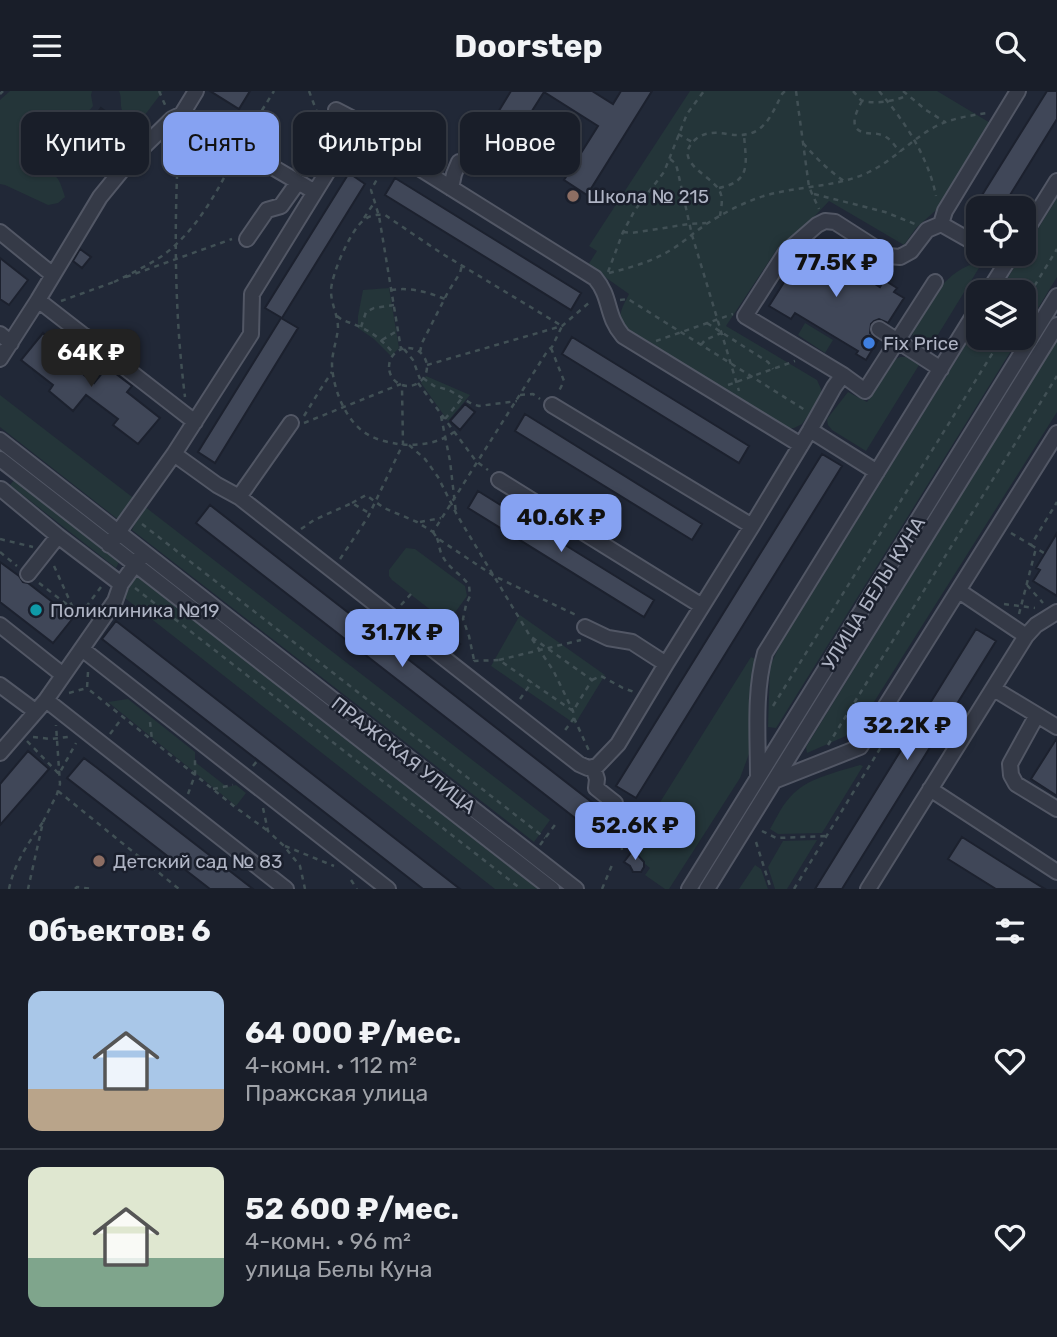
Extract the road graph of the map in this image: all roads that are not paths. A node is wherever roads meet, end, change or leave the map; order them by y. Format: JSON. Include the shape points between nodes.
{"nodes":[{"id":1,"x":196,"y":91,"type":"edge"},
{"id":2,"x":1018,"y":91,"type":"edge"},
{"id":3,"x":336,"y":110,"type":"dead end"},
{"id":4,"x":185,"y":112,"type":"edge"},
{"id":5,"x":340,"y":112,"type":"edge"},
{"id":6,"x":163,"y":128,"type":"edge"},
{"id":7,"x":459,"y":162,"type":"dead end"},
{"id":8,"x":279,"y":172,"type":"edge"},
{"id":9,"x":325,"y":175,"type":"edge"},
{"id":10,"x":431,"y":175,"type":"edge"},
{"id":11,"x":1057,"y":181,"type":"edge"},
{"id":12,"x":298,"y":182,"type":"junction"},
{"id":13,"x":452,"y":188,"type":"junction"},
{"id":14,"x":315,"y":192,"type":"junction"},
{"id":15,"x":1036,"y":215,"type":"edge"},
{"id":16,"x":941,"y":224,"type":"junction"},
{"id":17,"x":0,"y":232,"type":"edge"},
{"id":18,"x":966,"y":238,"type":"edge"},
{"id":19,"x":247,"y":239,"type":"dead end"},
{"id":20,"x":54,"y":275,"type":"junction"},
{"id":21,"x":935,"y":282,"type":"dead end"},
{"id":22,"x":1057,"y":296,"type":"edge"},
{"id":23,"x":45,"y":302,"type":"junction"},
{"id":24,"x":1057,"y":325,"type":"edge"},
{"id":25,"x":966,"y":328,"type":"edge"},
{"id":26,"x":879,"y":329,"type":"dead end"},
{"id":27,"x":85,"y":336,"type":"junction"},
{"id":28,"x":6,"y":338,"type":"edge"},
{"id":29,"x":897,"y":340,"type":"junction"},
{"id":30,"x":71,"y":356,"type":"dead end"},
{"id":31,"x":0,"y":359,"type":"edge"},
{"id":32,"x":941,"y":369,"type":"junction"},
{"id":33,"x":843,"y":375,"type":"junction"},
{"id":34,"x":547,"y":402,"type":"road end"},
{"id":35,"x":195,"y":422,"type":"junction"},
{"id":36,"x":291,"y":423,"type":"dead end"},
{"id":37,"x":810,"y":430,"type":"junction"},
{"id":38,"x":1057,"y":433,"type":"edge"},
{"id":39,"x":0,"y":440,"type":"edge"},
{"id":40,"x":801,"y":445,"type":"junction"},
{"id":41,"x":174,"y":454,"type":"junction"},
{"id":42,"x":0,"y":459,"type":"edge"},
{"id":43,"x":19,"y":465,"type":"junction"},
{"id":44,"x":877,"y":471,"type":"junction"},
{"id":45,"x":499,"y":480,"type":"dead end"},
{"id":46,"x":0,"y":489,"type":"edge"},
{"id":47,"x":239,"y":497,"type":"junction"},
{"id":48,"x":752,"y":526,"type":"junction"},
{"id":49,"x":119,"y":533,"type":"junction"},
{"id":50,"x":58,"y":536,"type":"junction"},
{"id":51,"x":109,"y":545,"type":"junction"},
{"id":52,"x":144,"y":552,"type":"junction"},
{"id":53,"x":134,"y":565,"type":"junction"},
{"id":54,"x":28,"y":574,"type":"road end"},
{"id":55,"x":120,"y":581,"type":"junction"},
{"id":56,"x":959,"y":591,"type":"junction"},
{"id":57,"x":702,"y":605,"type":"junction"},
{"id":58,"x":1054,"y":611,"type":"edge"},
{"id":59,"x":0,"y":625,"type":"edge"},
{"id":60,"x":589,"y":629,"type":"road end"},
{"id":61,"x":1023,"y":634,"type":"junction"},
{"id":62,"x":85,"y":652,"type":"junction"},
{"id":63,"x":666,"y":664,"type":"junction"},
{"id":64,"x":63,"y":675,"type":"junction"},
{"id":65,"x":0,"y":685,"type":"edge"},
{"id":66,"x":994,"y":689,"type":"junction"},
{"id":67,"x":46,"y":706,"type":"junction"},
{"id":68,"x":1037,"y":715,"type":"junction"},
{"id":69,"x":1057,"y":727,"type":"edge"},
{"id":70,"x":0,"y":753,"type":"edge"},
{"id":71,"x":593,"y":767,"type":"junction"},
{"id":72,"x":758,"y":778,"type":"junction"},
{"id":73,"x":774,"y":781,"type":"junction"},
{"id":74,"x":930,"y":789,"type":"junction"},
{"id":75,"x":615,"y":803,"type":"road end"},
{"id":76,"x":1057,"y":809,"type":"edge"},
{"id":77,"x":1057,"y":872,"type":"edge"},
{"id":78,"x":286,"y":889,"type":"edge"},
{"id":79,"x":388,"y":889,"type":"edge"},
{"id":80,"x":552,"y":889,"type":"edge"},
{"id":81,"x":576,"y":889,"type":"edge"},
{"id":82,"x":689,"y":889,"type":"edge"},
{"id":83,"x":707,"y":889,"type":"edge"},
{"id":84,"x":868,"y":889,"type":"edge"}],
"edges":[{"from":1,"to":4,"type":"street"},
{"from":2,"to":16,"type":"street"},
{"from":3,"to":5,"type":"street"},
{"from":6,"to":20,"type":"street","via":[[100,197]]},
{"from":7,"to":13,"type":"street"},
{"from":8,"to":12,"type":"street"},
{"from":9,"to":14,"type":"street"},
{"from":10,"to":13,"type":"street"},
{"from":11,"to":15,"type":"street"},
{"from":12,"to":14,"type":"street"},
{"from":12,"to":19,"type":"street","via":[[281,206],[267,210]]},
{"from":13,"to":40,"type":"street","via":[[595,278],[603,286],[614,326],[623,336]]},
{"from":14,"to":35,"type":"street","via":[[252,294],[251,334]]},
{"from":16,"to":18,"type":"street"},
{"from":16,"to":33,"type":"street","via":[[927,230],[911,251],[900,257],[825,221],[786,252],[745,316]]},
{"from":17,"to":20,"type":"street"},
{"from":20,"to":23,"type":"street"},
{"from":21,"to":29,"type":"street"},
{"from":22,"to":72,"type":"street","name":"УЛИЦА БЕЛЫ КУНА"},
{"from":23,"to":27,"type":"street"},
{"from":23,"to":28,"type":"street"},
{"from":24,"to":73,"type":"street","name":"УЛИЦА БЕЛЫ КУНА"},
{"from":25,"to":32,"type":"street"},
{"from":26,"to":29,"type":"street"},
{"from":27,"to":30,"type":"street"},
{"from":27,"to":35,"type":"street"},
{"from":28,"to":31,"type":"street"},
{"from":29,"to":32,"type":"street"},
{"from":29,"to":33,"type":"street","via":[[865,391]]},
{"from":32,"to":44,"type":"street"},
{"from":33,"to":37,"type":"street"},
{"from":34,"to":48,"type":"street"},
{"from":35,"to":41,"type":"street"},
{"from":36,"to":47,"type":"street"},
{"from":37,"to":40,"type":"street"},
{"from":37,"to":44,"type":"street"},
{"from":38,"to":56,"type":"street"},
{"from":39,"to":43,"type":"street","name":"ПРАЖСКАЯ УЛИЦА"},
{"from":40,"to":48,"type":"street"},
{"from":41,"to":47,"type":"street"},
{"from":41,"to":49,"type":"street"},
{"from":42,"to":43,"type":"street","name":"ПРАЖСКАЯ УЛИЦА"},
{"from":43,"to":46,"type":"street"},
{"from":43,"to":49,"type":"street","name":"ПРАЖСКАЯ УЛИЦА"},
{"from":43,"to":51,"type":"street","name":"ПРАЖСКАЯ УЛИЦА"},
{"from":44,"to":72,"type":"street","via":[[765,653],[758,687]]},
{"from":45,"to":57,"type":"street"},
{"from":46,"to":50,"type":"street"},
{"from":47,"to":71,"type":"street","via":[[579,764]]},
{"from":48,"to":57,"type":"street"},
{"from":49,"to":51,"type":"street"},
{"from":49,"to":52,"type":"street","name":"ПРАЖСКАЯ УЛИЦА"},
{"from":50,"to":54,"type":"street"},
{"from":50,"to":55,"type":"street"},
{"from":51,"to":53,"type":"street","name":"ПРАЖСКАЯ УЛИЦА"},
{"from":52,"to":53,"type":"street"},
{"from":52,"to":81,"type":"street","name":"ПРАЖСКАЯ УЛИЦА"},
{"from":53,"to":55,"type":"street"},
{"from":53,"to":80,"type":"street","name":"ПРАЖСКАЯ УЛИЦА"},
{"from":55,"to":62,"type":"street","via":[[115,601]]},
{"from":56,"to":61,"type":"street"},
{"from":56,"to":73,"type":"street","via":[[860,747]]},
{"from":57,"to":63,"type":"street"},
{"from":58,"to":61,"type":"street"},
{"from":59,"to":64,"type":"street"},
{"from":60,"to":63,"type":"street","via":[[606,643],[632,642]]},
{"from":61,"to":66,"type":"street"},
{"from":62,"to":64,"type":"street"},
{"from":62,"to":79,"type":"street"},
{"from":63,"to":71,"type":"street","via":[[618,744]]},
{"from":64,"to":67,"type":"street"},
{"from":65,"to":67,"type":"street"},
{"from":66,"to":68,"type":"street"},
{"from":66,"to":74,"type":"street"},
{"from":67,"to":70,"type":"street"},
{"from":67,"to":78,"type":"street","via":[[102,744]]},
{"from":68,"to":69,"type":"street"},
{"from":68,"to":76,"type":"street","via":[[1010,764],[1011,775],[1016,784]]},
{"from":71,"to":75,"type":"street","via":[[596,788]]},
{"from":72,"to":82,"type":"street","name":"УЛИЦА БЕЛЫ КУНА"},
{"from":73,"to":83,"type":"street","name":"УЛИЦА БЕЛЫ КУНА"},
{"from":74,"to":77,"type":"street"},
{"from":74,"to":84,"type":"street"}]}
